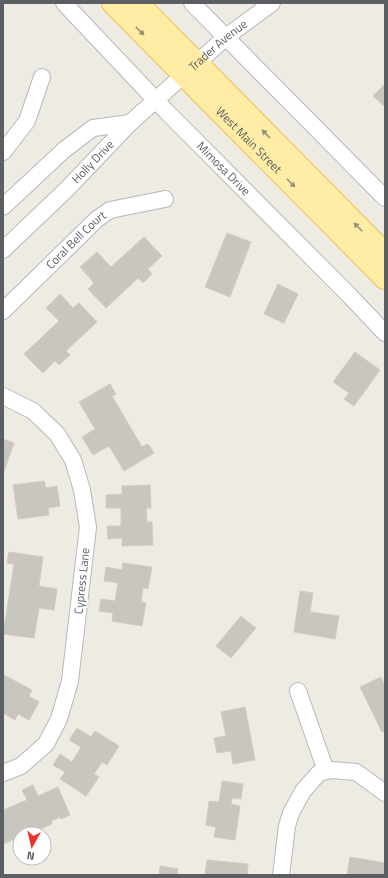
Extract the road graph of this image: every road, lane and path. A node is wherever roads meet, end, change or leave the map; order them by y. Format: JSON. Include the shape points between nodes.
{"nodes":[{"id":1,"x":64,"y":3,"type":"edge"},
{"id":2,"x":113,"y":3,"type":"edge"},
{"id":3,"x":137,"y":3,"type":"edge"},
{"id":4,"x":192,"y":3,"type":"edge"},
{"id":5,"x":272,"y":3,"type":"edge"},
{"id":6,"x":226,"y":37,"type":"junction"},
{"id":7,"x":190,"y":69,"type":"junction"},
{"id":8,"x":42,"y":77,"type":"dead end"},
{"id":9,"x":155,"y":100,"type":"junction"},
{"id":10,"x":130,"y":123,"type":"junction"},
{"id":11,"x":3,"y":152,"type":"edge"},
{"id":12,"x":165,"y":198,"type":"dead end"},
{"id":13,"x":385,"y":198,"type":"edge"},
{"id":14,"x":3,"y":207,"type":"edge"},
{"id":15,"x":3,"y":250,"type":"edge"},
{"id":16,"x":385,"y":254,"type":"edge"},
{"id":17,"x":385,"y":278,"type":"edge"},
{"id":18,"x":3,"y":311,"type":"edge"},
{"id":19,"x":385,"y":333,"type":"edge"},
{"id":20,"x":3,"y":396,"type":"edge"},
{"id":21,"x":298,"y":692,"type":"dead end"},
{"id":22,"x":326,"y":771,"type":"junction"},
{"id":23,"x":3,"y":773,"type":"edge"},
{"id":24,"x":385,"y":793,"type":"edge"},
{"id":25,"x":281,"y":875,"type":"edge"}],
"edges":[{"from":1,"to":9,"type":"street","name":"Mimosa Drive"},
{"from":2,"to":7,"type":"main road","name":"West Main Street","one_way":true},
{"from":3,"to":7,"type":"main road","name":"West Main Street"},
{"from":4,"to":6,"type":"street"},
{"from":5,"to":6,"type":"street","name":"Trader Avenue"},
{"from":6,"to":7,"type":"street","name":"Trader Avenue"},
{"from":6,"to":13,"type":"street"},
{"from":7,"to":9,"type":"street","name":"Holly Drive"},
{"from":16,"to":7,"type":"main road","name":"West Main Street","one_way":true},
{"from":7,"to":17,"type":"main road","name":"West Main Street","one_way":true},
{"from":8,"to":11,"type":"street","via":[[28,121]]},
{"from":9,"to":10,"type":"street","name":"Holly Drive"},
{"from":9,"to":19,"type":"street","name":"Mimosa Drive"},
{"from":10,"to":14,"type":"street","via":[[93,128],[64,150]]},
{"from":10,"to":15,"type":"street","name":"Holly Drive"},
{"from":12,"to":18,"type":"street","name":"Coral Bell Court","via":[[110,210],[97,219]]},
{"from":20,"to":23,"type":"street","name":"Cypress Lane","via":[[33,411],[57,434],[73,460],[82,490],[88,527],[70,681],[59,719],[46,744],[21,766]]},
{"from":21,"to":22,"type":"street"},
{"from":22,"to":24,"type":"street","via":[[356,772]]},
{"from":22,"to":25,"type":"street","via":[[319,773],[303,791],[291,814],[287,826]]}]}
